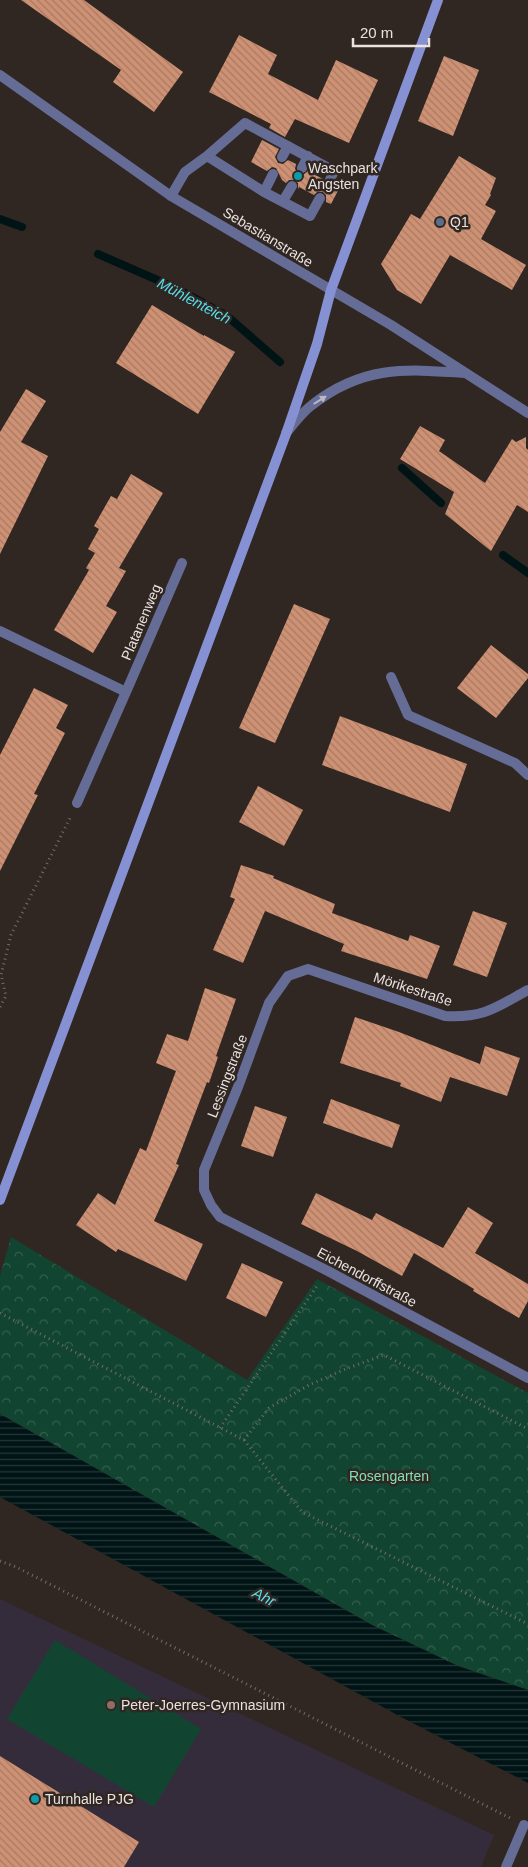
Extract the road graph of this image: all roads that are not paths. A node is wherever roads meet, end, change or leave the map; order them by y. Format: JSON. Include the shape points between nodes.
{"nodes":[{"id":1,"x":438,"y":0,"type":"edge"},
{"id":2,"x":0,"y":75,"type":"edge"},
{"id":3,"x":288,"y":146,"type":"junction"},
{"id":4,"x":207,"y":156,"type":"junction"},
{"id":5,"x":308,"y":156,"type":"junction"},
{"id":6,"x":282,"y":157,"type":"dead end"},
{"id":7,"x":302,"y":168,"type":"dead end"},
{"id":8,"x":273,"y":174,"type":"dead end"},
{"id":9,"x":329,"y":182,"type":"dead end"},
{"id":10,"x":292,"y":186,"type":"dead end"},
{"id":11,"x":264,"y":192,"type":"junction"},
{"id":12,"x":171,"y":196,"type":"junction"},
{"id":13,"x":320,"y":198,"type":"dead end"},
{"id":14,"x":283,"y":202,"type":"junction"},
{"id":15,"x":331,"y":290,"type":"junction"},
{"id":16,"x":467,"y":373,"type":"junction"},
{"id":17,"x":528,"y":413,"type":"edge"},
{"id":18,"x":286,"y":434,"type":"junction"},
{"id":19,"x":182,"y":563,"type":"dead end"},
{"id":20,"x":0,"y":631,"type":"edge"},
{"id":21,"x":391,"y":677,"type":"dead end"},
{"id":22,"x":126,"y":692,"type":"junction"},
{"id":23,"x":528,"y":775,"type":"edge"},
{"id":24,"x":78,"y":803,"type":"road end"},
{"id":25,"x":288,"y":976,"type":"joint"},
{"id":26,"x":528,"y":990,"type":"edge"},
{"id":27,"x":204,"y":1190,"type":"joint"},
{"id":28,"x":0,"y":1200,"type":"edge"},
{"id":29,"x":528,"y":1378,"type":"edge"},
{"id":30,"x":524,"y":1825,"type":"road end"},
{"id":31,"x":506,"y":1867,"type":"edge"}],
"edges":[{"from":1,"to":15,"type":"main road"},
{"from":2,"to":12,"type":"street","name":"Sebastianstraße"},
{"from":3,"to":4,"type":"street","via":[[245,123]]},
{"from":3,"to":5,"type":"street"},
{"from":3,"to":6,"type":"street"},
{"from":4,"to":11,"type":"street"},
{"from":4,"to":12,"type":"street","via":[[185,172]]},
{"from":5,"to":7,"type":"street"},
{"from":5,"to":9,"type":"street","via":[[334,171]]},
{"from":8,"to":11,"type":"street"},
{"from":10,"to":14,"type":"street"},
{"from":11,"to":14,"type":"street"},
{"from":12,"to":15,"type":"street","name":"Sebastianstraße"},
{"from":13,"to":14,"type":"street","via":[[310,216]]},
{"from":15,"to":16,"type":"street","name":"Sebastianstraße"},
{"from":15,"to":18,"type":"main road","via":[[317,344]]},
{"from":16,"to":17,"type":"street","name":"Sebastianstraße"},
{"from":18,"to":16,"type":"street","one_way":true,"via":[[311,405],[349,382],[384,372]]},
{"from":18,"to":28,"type":"main road"},
{"from":19,"to":22,"type":"street","name":"Platanenweg"},
{"from":20,"to":22,"type":"street"},
{"from":21,"to":23,"type":"street","via":[[408,714],[515,763]]},
{"from":22,"to":24,"type":"street","name":"Platanenweg"},
{"from":25,"to":26,"type":"street","name":"Mörikestraße","via":[[308,969],[445,1016],[467,1017],[488,1012]]},
{"from":25,"to":27,"type":"street","name":"Lessingstraße","via":[[269,1003],[204,1170]]},
{"from":27,"to":29,"type":"street","name":"Eichendorffstraße","via":[[220,1217]]},
{"from":30,"to":31,"type":"street"}]}
